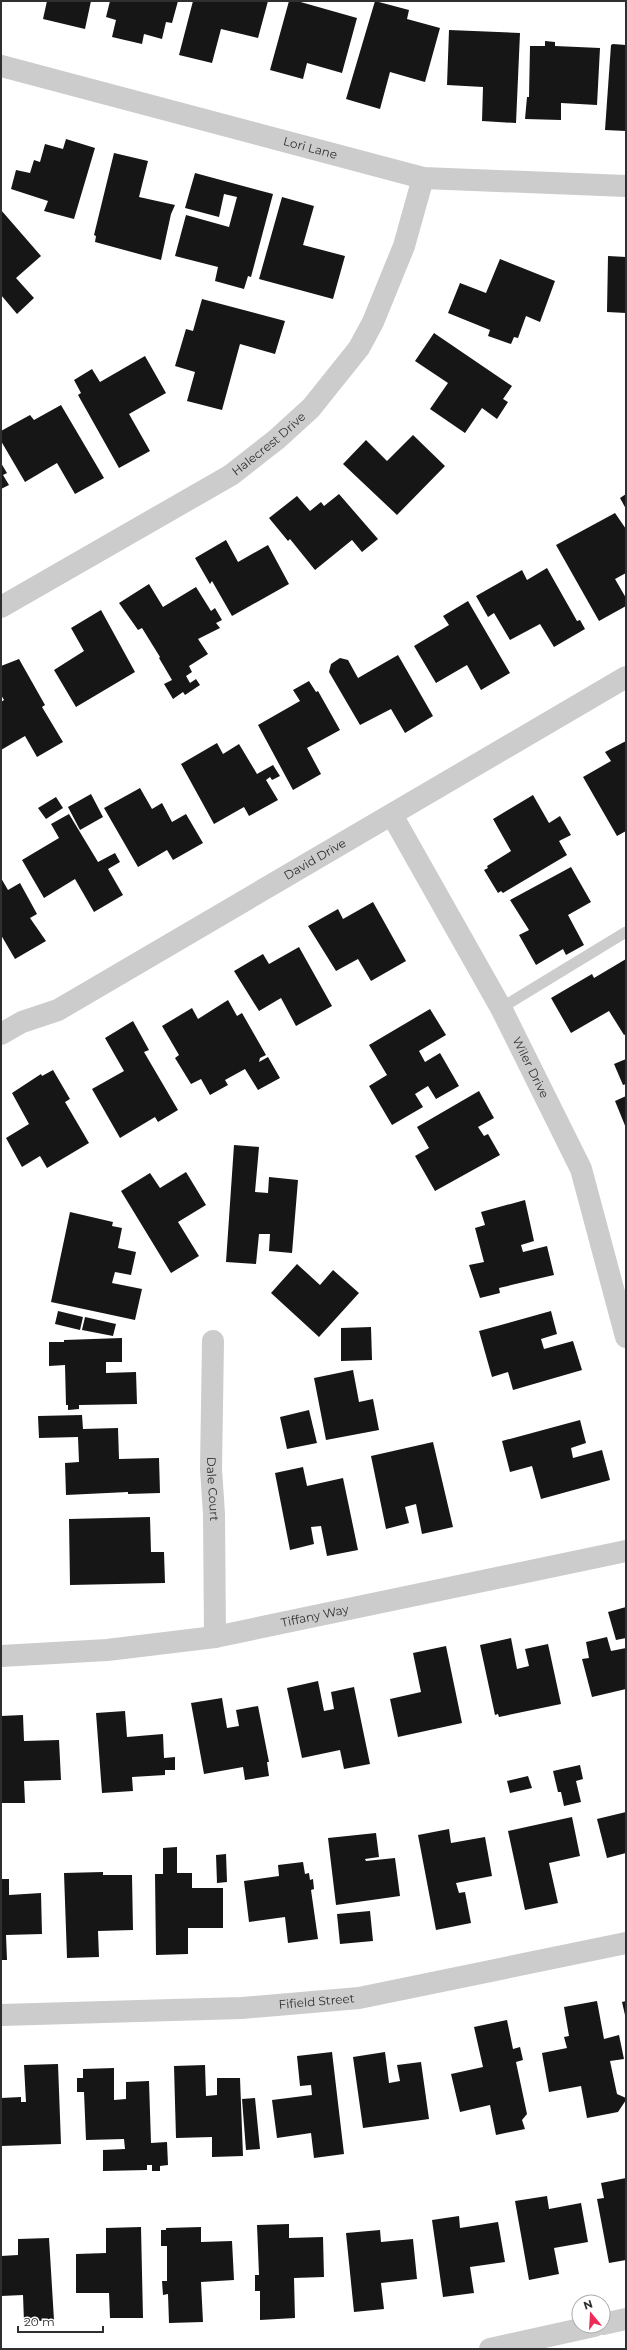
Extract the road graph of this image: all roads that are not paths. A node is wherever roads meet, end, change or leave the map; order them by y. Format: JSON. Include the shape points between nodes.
{"nodes":[{"id":1,"x":1,"y":66,"type":"edge"},
{"id":2,"x":423,"y":178,"type":"junction"},
{"id":3,"x":626,"y":186,"type":"edge"},
{"id":4,"x":1,"y":607,"type":"edge"},
{"id":5,"x":626,"y":677,"type":"edge"},
{"id":6,"x":392,"y":815,"type":"junction"},
{"id":7,"x":626,"y":932,"type":"edge"},
{"id":8,"x":501,"y":1008,"type":"junction"},
{"id":9,"x":1,"y":1034,"type":"edge"},
{"id":10,"x":626,"y":1337,"type":"edge"},
{"id":11,"x":213,"y":1341,"type":"dead end"},
{"id":12,"x":626,"y":1551,"type":"edge"},
{"id":13,"x":216,"y":1637,"type":"junction"},
{"id":14,"x":1,"y":1656,"type":"edge"},
{"id":15,"x":626,"y":1943,"type":"edge"},
{"id":16,"x":1,"y":2015,"type":"edge"},
{"id":17,"x":626,"y":2319,"type":"edge"},
{"id":18,"x":611,"y":2322,"type":"edge"},
{"id":19,"x":571,"y":2331,"type":"edge"},
{"id":20,"x":490,"y":2349,"type":"edge"}],
"edges":[{"from":1,"to":2,"type":"street","name":"Lori Lane"},
{"from":2,"to":3,"type":"street","name":"Lori Lane"},
{"from":2,"to":4,"type":"street","name":"Halecrest Drive","via":[[404,246],[373,322],[359,348],[311,408],[231,475]]},
{"from":5,"to":6,"type":"street","name":"David Drive"},
{"from":6,"to":8,"type":"street","name":"Wiler Drive"},
{"from":6,"to":9,"type":"street","name":"David Drive","via":[[58,1010],[22,1022]]},
{"from":7,"to":8,"type":"lane"},
{"from":8,"to":10,"type":"street","name":"Wiler Drive","via":[[581,1169]]},
{"from":11,"to":13,"type":"street","name":"Dale Court","via":[[212,1469]]},
{"from":12,"to":13,"type":"street","name":"Tiffany Way"},
{"from":13,"to":14,"type":"street","name":"Tiffany Way","via":[[107,1650]]},
{"from":15,"to":16,"type":"street","name":"Fifield Street","via":[[359,1998],[242,2008]]},
{"from":17,"to":18,"type":"street"},
{"from":19,"to":20,"type":"street"}]}
